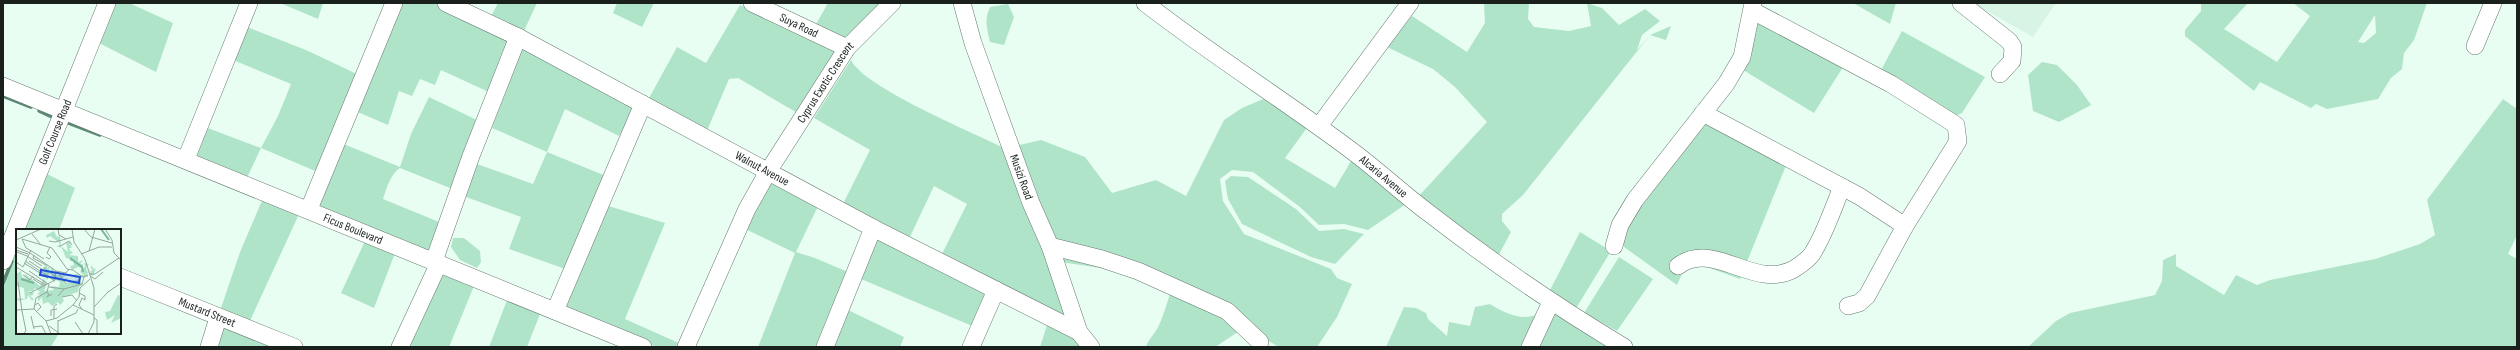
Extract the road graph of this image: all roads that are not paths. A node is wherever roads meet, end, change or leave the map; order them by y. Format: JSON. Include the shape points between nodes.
{"nodes":[{"id":1,"x":107,"y":3,"type":"edge"},
{"id":2,"x":249,"y":3,"type":"edge"},
{"id":3,"x":394,"y":3,"type":"edge"},
{"id":4,"x":446,"y":3,"type":"edge"},
{"id":5,"x":752,"y":3,"type":"edge"},
{"id":6,"x":892,"y":3,"type":"edge"},
{"id":7,"x":962,"y":3,"type":"edge"},
{"id":8,"x":1145,"y":3,"type":"edge"},
{"id":9,"x":1410,"y":3,"type":"edge"},
{"id":10,"x":1961,"y":3,"type":"edge"},
{"id":11,"x":2493,"y":3,"type":"edge"},
{"id":12,"x":1753,"y":7,"type":"edge"},
{"id":13,"x":518,"y":37,"type":"junction"},
{"id":14,"x":2475,"y":46,"type":"dead end"},
{"id":15,"x":847,"y":48,"type":"junction"},
{"id":16,"x":2000,"y":74,"type":"dead end"},
{"id":17,"x":3,"y":86,"type":"edge"},
{"id":18,"x":643,"y":104,"type":"junction"},
{"id":19,"x":63,"y":111,"type":"junction"},
{"id":20,"x":1703,"y":112,"type":"junction"},
{"id":21,"x":1319,"y":126,"type":"junction"},
{"id":22,"x":186,"y":159,"type":"junction"},
{"id":23,"x":769,"y":170,"type":"junction"},
{"id":24,"x":1842,"y":187,"type":"junction"},
{"id":25,"x":309,"y":209,"type":"junction"},
{"id":26,"x":1906,"y":226,"type":"junction"},
{"id":27,"x":873,"y":228,"type":"junction"},
{"id":28,"x":11,"y":233,"type":"edge"},
{"id":29,"x":1050,"y":246,"type":"junction"},
{"id":30,"x":1614,"y":246,"type":"dead end"},
{"id":31,"x":3,"y":261,"type":"edge"},
{"id":32,"x":436,"y":262,"type":"junction"},
{"id":33,"x":1678,"y":266,"type":"dead end"},
{"id":34,"x":121,"y":277,"type":"edge"},
{"id":35,"x":996,"y":290,"type":"junction"},
{"id":36,"x":1550,"y":302,"type":"junction"},
{"id":37,"x":1848,"y":306,"type":"dead end"},
{"id":38,"x":555,"y":311,"type":"junction"},
{"id":39,"x":218,"y":318,"type":"junction"},
{"id":40,"x":1079,"y":332,"type":"junction"},
{"id":41,"x":1263,"y":345,"type":"edge"},
{"id":42,"x":208,"y":347,"type":"edge"},
{"id":43,"x":294,"y":347,"type":"edge"},
{"id":44,"x":400,"y":347,"type":"edge"},
{"id":45,"x":641,"y":347,"type":"edge"},
{"id":46,"x":686,"y":347,"type":"edge"},
{"id":47,"x":825,"y":347,"type":"edge"},
{"id":48,"x":972,"y":347,"type":"edge"},
{"id":49,"x":1091,"y":347,"type":"edge"},
{"id":50,"x":1530,"y":347,"type":"edge"},
{"id":51,"x":1624,"y":347,"type":"edge"}],
"edges":[{"from":1,"to":19,"type":"street","name":"Golf Course Road"},
{"from":2,"to":22,"type":"street"},
{"from":3,"to":25,"type":"street"},
{"from":4,"to":13,"type":"street","name":"Walnut Avenue"},
{"from":5,"to":15,"type":"street","name":"Suya Road"},
{"from":6,"to":15,"type":"street","name":"Cyprus Exotic Crescent"},
{"from":7,"to":29,"type":"street","name":"Musizi Road","via":[[1026,189]]},
{"from":8,"to":21,"type":"street","name":"Alcaria Avenue"},
{"from":9,"to":21,"type":"street"},
{"from":10,"to":16,"type":"street","via":[[2009,41],[2012,47],[2012,62]]},
{"from":11,"to":14,"type":"street"},
{"from":12,"to":20,"type":"street","via":[[1742,57]]},
{"from":12,"to":26,"type":"street","via":[[1891,84],[1956,125],[1958,141]]},
{"from":13,"to":18,"type":"street","name":"Walnut Avenue"},
{"from":13,"to":32,"type":"street","via":[[471,156]]},
{"from":15,"to":23,"type":"street","name":"Cyprus Exotic Crescent"},
{"from":17,"to":19,"type":"street","name":"Ficus Boulevard"},
{"from":18,"to":23,"type":"street","name":"Walnut Avenue"},
{"from":18,"to":38,"type":"street"},
{"from":19,"to":22,"type":"street","name":"Ficus Boulevard"},
{"from":19,"to":28,"type":"street","name":"Golf Course Road"},
{"from":20,"to":24,"type":"street"},
{"from":20,"to":30,"type":"street","via":[[1635,200],[1620,225]]},
{"from":21,"to":36,"type":"street","name":"Alcaria Avenue","via":[[1429,214]]},
{"from":22,"to":25,"type":"street","name":"Ficus Boulevard"},
{"from":23,"to":27,"type":"street","name":"Walnut Avenue"},
{"from":23,"to":46,"type":"street","name":"Cyprus Exotic Crescent","via":[[747,209]]},
{"from":24,"to":26,"type":"street"},
{"from":24,"to":33,"type":"street","via":[[1812,254],[1801,265],[1786,273],[1767,276],[1703,257],[1687,259]]},
{"from":25,"to":32,"type":"street","name":"Ficus Boulevard"},
{"from":26,"to":37,"type":"street","via":[[1867,296],[1859,303]]},
{"from":27,"to":35,"type":"street","name":"Walnut Avenue"},
{"from":27,"to":47,"type":"street"},
{"from":28,"to":31,"type":"street","name":"Golf Course Road"},
{"from":29,"to":40,"type":"street","name":"Musizi Road"},
{"from":29,"to":41,"type":"street","via":[[1138,271],[1220,308],[1235,316]]},
{"from":32,"to":38,"type":"street","name":"Ficus Boulevard"},
{"from":32,"to":44,"type":"street"},
{"from":34,"to":39,"type":"street","name":"Mustard Street"},
{"from":35,"to":40,"type":"street","name":"Walnut Avenue"},
{"from":35,"to":48,"type":"street"},
{"from":36,"to":50,"type":"street"},
{"from":36,"to":51,"type":"street","name":"Alcaria Avenue","via":[[1571,312]]},
{"from":38,"to":45,"type":"street","name":"Ficus Boulevard"},
{"from":39,"to":42,"type":"street"},
{"from":39,"to":43,"type":"street","name":"Mustard Street"},
{"from":40,"to":49,"type":"street","name":"Musizi Road"}]}
